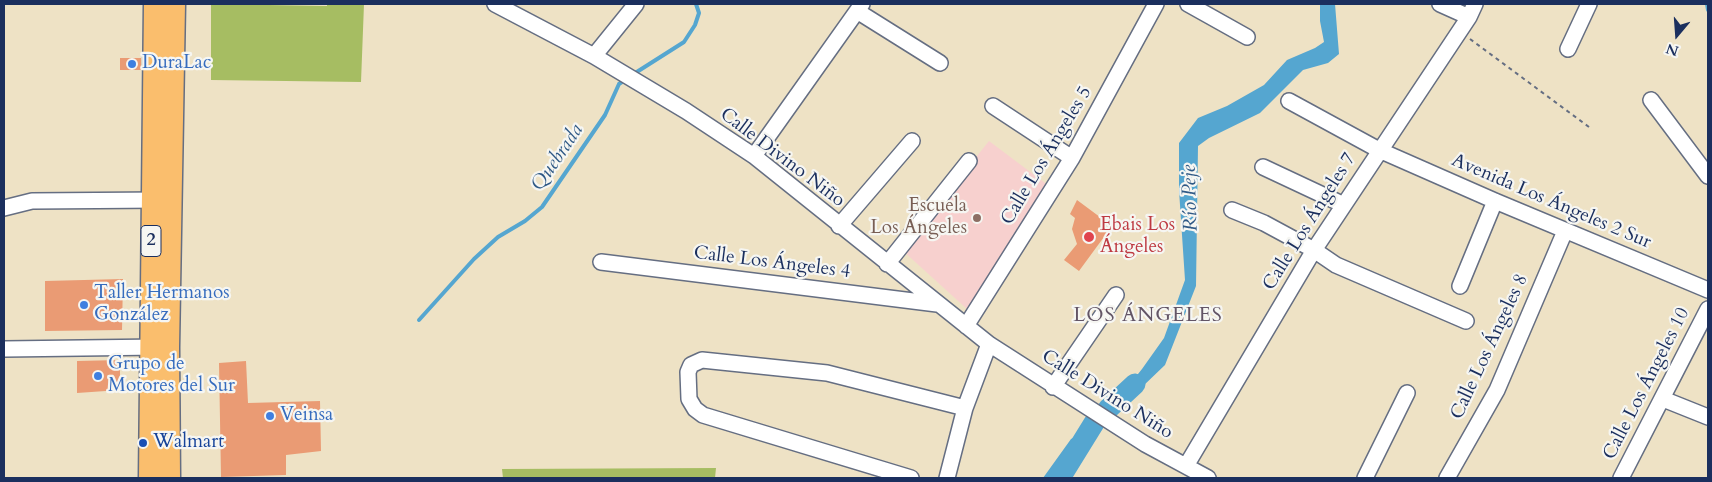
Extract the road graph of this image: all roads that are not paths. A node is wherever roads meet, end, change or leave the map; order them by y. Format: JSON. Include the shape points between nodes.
{"nodes":[{"id":1,"x":155,"y":4,"type":"edge"},
{"id":2,"x":174,"y":4,"type":"edge"},
{"id":3,"x":494,"y":4,"type":"edge"},
{"id":4,"x":636,"y":4,"type":"edge"},
{"id":5,"x":1156,"y":4,"type":"edge"},
{"id":6,"x":1188,"y":4,"type":"edge"},
{"id":7,"x":1440,"y":4,"type":"edge"},
{"id":8,"x":1589,"y":4,"type":"edge"},
{"id":9,"x":859,"y":7,"type":"edge"},
{"id":10,"x":1472,"y":10,"type":"edge"},
{"id":11,"x":1247,"y":37,"type":"dead end"},
{"id":12,"x":1568,"y":49,"type":"dead end"},
{"id":13,"x":594,"y":56,"type":"junction"},
{"id":14,"x":940,"y":63,"type":"dead end"},
{"id":15,"x":1651,"y":100,"type":"dead end"},
{"id":16,"x":1289,"y":101,"type":"dead end"},
{"id":17,"x":993,"y":106,"type":"dead end"},
{"id":18,"x":912,"y":141,"type":"dead end"},
{"id":19,"x":1379,"y":150,"type":"junction"},
{"id":20,"x":754,"y":156,"type":"junction"},
{"id":21,"x":1072,"y":158,"type":"junction"},
{"id":22,"x":969,"y":161,"type":"dead end"},
{"id":23,"x":1264,"y":167,"type":"dead end"},
{"id":24,"x":1708,"y":176,"type":"edge"},
{"id":25,"x":161,"y":200,"type":"junction"},
{"id":26,"x":1495,"y":201,"type":"junction"},
{"id":27,"x":1344,"y":205,"type":"junction"},
{"id":28,"x":4,"y":208,"type":"edge"},
{"id":29,"x":1232,"y":210,"type":"dead end"},
{"id":30,"x":839,"y":226,"type":"junction"},
{"id":31,"x":1565,"y":231,"type":"junction"},
{"id":32,"x":1314,"y":250,"type":"junction"},
{"id":33,"x":601,"y":262,"type":"dead end"},
{"id":34,"x":887,"y":264,"type":"junction"},
{"id":35,"x":1460,"y":286,"type":"dead end"},
{"id":36,"x":1708,"y":290,"type":"edge"},
{"id":37,"x":1116,"y":295,"type":"dead end"},
{"id":38,"x":937,"y":304,"type":"junction"},
{"id":39,"x":1708,"y":309,"type":"edge"},
{"id":40,"x":1466,"y":321,"type":"dead end"},
{"id":41,"x":966,"y":326,"type":"junction"},
{"id":42,"x":989,"y":344,"type":"junction"},
{"id":43,"x":159,"y":347,"type":"junction"},
{"id":44,"x":4,"y":349,"type":"edge"},
{"id":45,"x":1053,"y":387,"type":"junction"},
{"id":46,"x":1407,"y":393,"type":"dead end"},
{"id":47,"x":1663,"y":399,"type":"junction"},
{"id":48,"x":965,"y":408,"type":"junction"},
{"id":49,"x":1708,"y":417,"type":"edge"},
{"id":50,"x":1186,"y":466,"type":"junction"},
{"id":51,"x":149,"y":475,"type":"edge"},
{"id":52,"x":169,"y":478,"type":"edge"},
{"id":53,"x":911,"y":478,"type":"edge"},
{"id":54,"x":947,"y":478,"type":"edge"},
{"id":55,"x":1208,"y":478,"type":"edge"},
{"id":56,"x":1365,"y":478,"type":"edge"},
{"id":57,"x":1447,"y":478,"type":"edge"},
{"id":58,"x":1621,"y":478,"type":"edge"}],
"edges":[{"from":1,"to":25,"type":"highway","number":"2"},
{"from":2,"to":25,"type":"highway","number":"2"},
{"from":3,"to":13,"type":"street","name":"Calle Divino Niño"},
{"from":4,"to":13,"type":"street"},
{"from":5,"to":21,"type":"street","name":"Calle Los Ángeles 5"},
{"from":6,"to":11,"type":"street"},
{"from":7,"to":10,"type":"street"},
{"from":8,"to":12,"type":"street"},
{"from":9,"to":14,"type":"street"},
{"from":9,"to":20,"type":"street"},
{"from":10,"to":19,"type":"street","name":"Calle Los Ángeles 7"},
{"from":13,"to":20,"type":"street","name":"Calle Divino Niño"},
{"from":15,"to":24,"type":"street"},
{"from":16,"to":19,"type":"street","name":"Avenida Los Ángeles 2 Sur"},
{"from":17,"to":21,"type":"street"},
{"from":18,"to":30,"type":"street"},
{"from":19,"to":26,"type":"street","name":"Avenida Los Ángeles 2 Sur"},
{"from":19,"to":27,"type":"street","name":"Calle Los Ángeles 7"},
{"from":20,"to":30,"type":"street","name":"Calle Divino Niño"},
{"from":21,"to":41,"type":"street","name":"Calle Los Ángeles 5"},
{"from":22,"to":34,"type":"street"},
{"from":23,"to":27,"type":"street"},
{"from":25,"to":28,"type":"street","via":[[32,201]]},
{"from":25,"to":43,"type":"highway","number":"2"},
{"from":26,"to":31,"type":"street","name":"Avenida Los Ángeles 2 Sur"},
{"from":26,"to":35,"type":"street"},
{"from":27,"to":32,"type":"street","name":"Calle Los Ángeles 7"},
{"from":29,"to":32,"type":"street"},
{"from":30,"to":34,"type":"street","name":"Calle Divino Niño"},
{"from":31,"to":36,"type":"street","name":"Avenida Los Ángeles 2 Sur"},
{"from":31,"to":57,"type":"street","name":"Calle Los Ángeles 8","via":[[1497,390]]},
{"from":32,"to":40,"type":"street","via":[[1336,265]]},
{"from":32,"to":50,"type":"street","name":"Calle Los Ángeles 7"},
{"from":33,"to":38,"type":"street","name":"Calle Los Ángeles 4"},
{"from":34,"to":38,"type":"street","name":"Calle Divino Niño"},
{"from":37,"to":45,"type":"street"},
{"from":38,"to":41,"type":"street","name":"Calle Divino Niño"},
{"from":39,"to":47,"type":"street","name":"Calle Los Ángeles 10"},
{"from":41,"to":42,"type":"street","name":"Calle Divino Niño"},
{"from":42,"to":45,"type":"street","name":"Calle Divino Niño"},
{"from":42,"to":48,"type":"street"},
{"from":43,"to":44,"type":"street"},
{"from":43,"to":51,"type":"highway","number":"2"},
{"from":43,"to":52,"type":"highway","number":"2"},
{"from":45,"to":50,"type":"street","name":"Calle Divino Niño"},
{"from":46,"to":56,"type":"street"},
{"from":47,"to":49,"type":"street"},
{"from":47,"to":58,"type":"street","name":"Calle Los Ángeles 10"},
{"from":48,"to":53,"type":"street","via":[[827,373],[702,360],[692,365],[688,372],[689,399],[703,415]]},
{"from":48,"to":54,"type":"street"},
{"from":50,"to":55,"type":"street","name":"Calle Divino Niño"}]}
